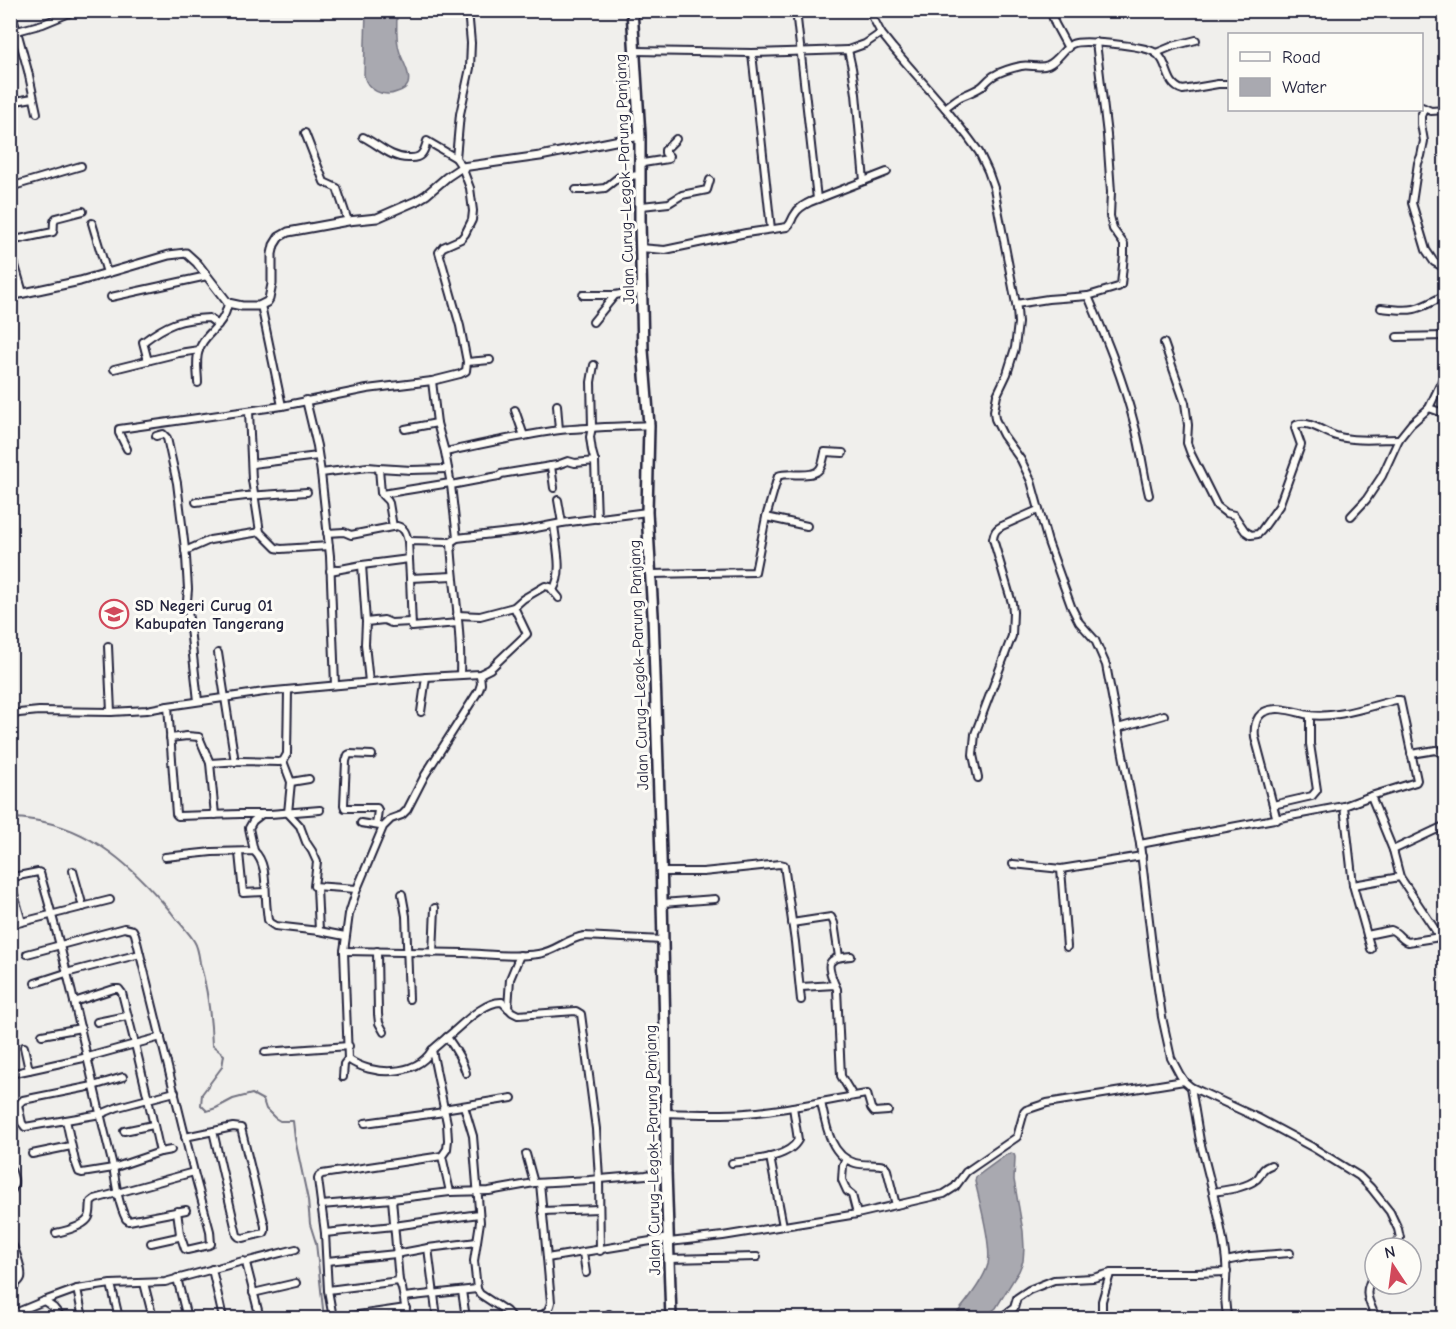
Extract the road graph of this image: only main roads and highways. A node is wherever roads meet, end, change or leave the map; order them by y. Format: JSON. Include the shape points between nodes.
{"nodes":[{"id":1,"x":632,"y":10,"type":"edge"},
{"id":2,"x":671,"y":1318,"type":"edge"}],
"edges":[{"from":1,"to":2,"type":"main road","name":"Jalan Curug–Legok–Parung Panjang","via":[[649,425],[647,512],[662,872]]}]}
